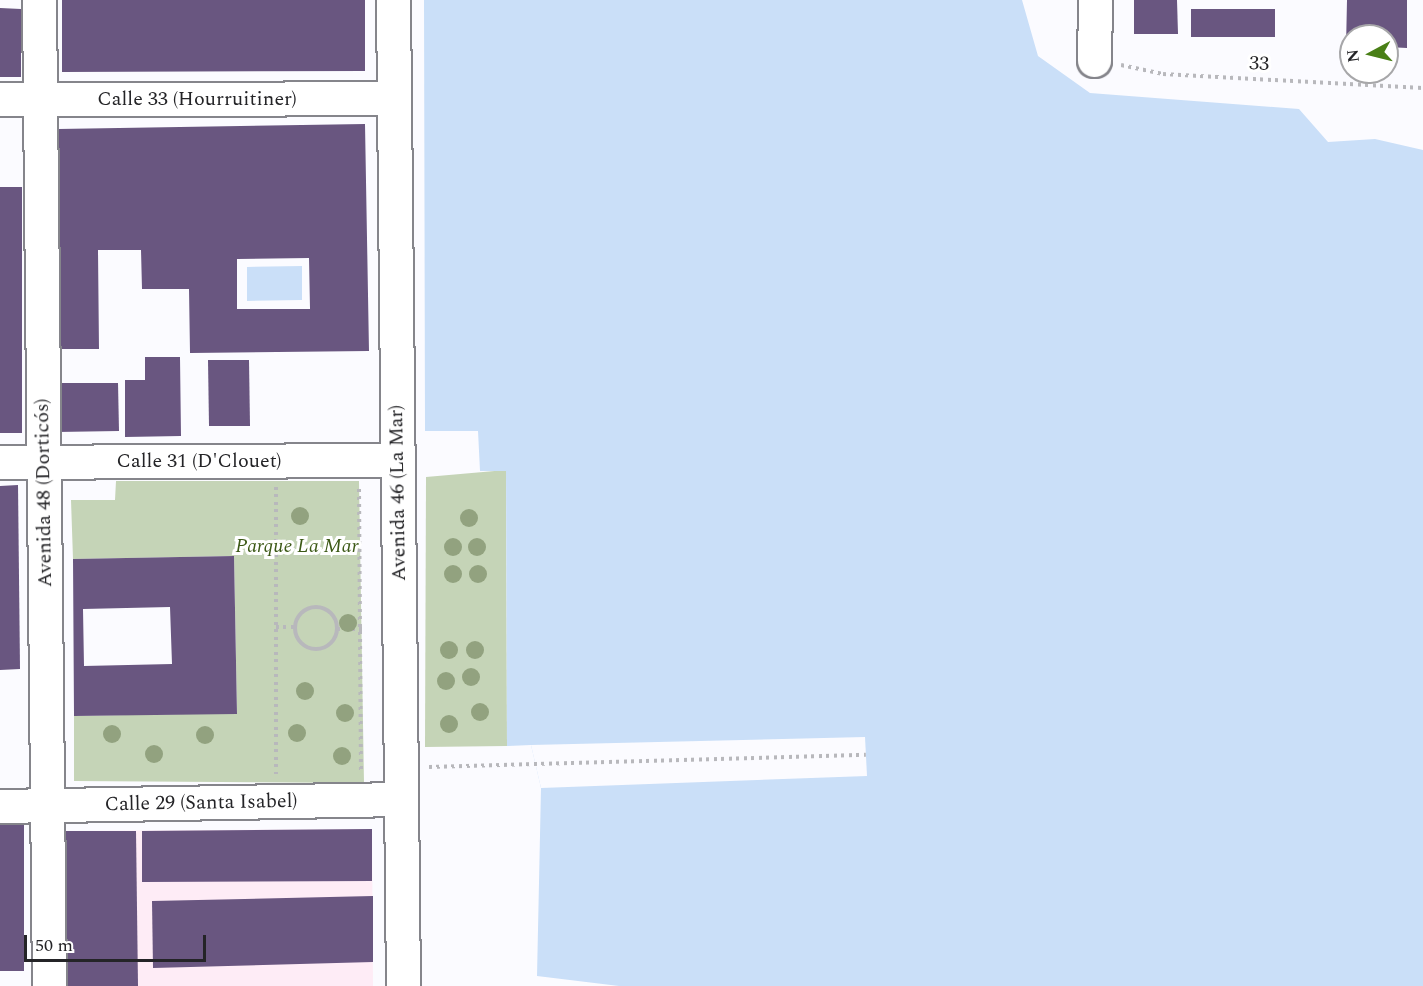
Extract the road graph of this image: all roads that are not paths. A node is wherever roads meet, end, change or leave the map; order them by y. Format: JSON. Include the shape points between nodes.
{"nodes":[{"id":1,"x":39,"y":0,"type":"edge"},
{"id":2,"x":393,"y":0,"type":"edge"},
{"id":3,"x":1095,"y":0,"type":"edge"},
{"id":4,"x":1094,"y":60,"type":"road end"},
{"id":5,"x":394,"y":98,"type":"junction"},
{"id":6,"x":0,"y":99,"type":"edge"},
{"id":7,"x":40,"y":99,"type":"junction"},
{"id":8,"x":398,"y":460,"type":"junction"},
{"id":9,"x":0,"y":462,"type":"edge"},
{"id":10,"x":44,"y":462,"type":"junction"},
{"id":11,"x":401,"y":799,"type":"junction"},
{"id":12,"x":47,"y":805,"type":"junction"},
{"id":13,"x":0,"y":806,"type":"edge"},
{"id":14,"x":49,"y":986,"type":"edge"},
{"id":15,"x":403,"y":986,"type":"edge"}],
"edges":[{"from":1,"to":7,"type":"street","name":"Avenida 48 (Dorticós)"},
{"from":2,"to":5,"type":"street","name":"Avenida 46 (La Mar)"},
{"from":3,"to":4,"type":"street"},
{"from":5,"to":7,"type":"street","name":"Calle 33 (Hourruitiner)"},
{"from":5,"to":8,"type":"street","name":"Avenida 46 (La Mar)"},
{"from":6,"to":7,"type":"street","name":"Calle 33 (Hourruitiner)"},
{"from":7,"to":10,"type":"street","name":"Avenida 48 (Dorticós)"},
{"from":8,"to":10,"type":"street","name":"Calle 31 (D'Clouet)"},
{"from":8,"to":11,"type":"street","name":"Avenida 46 (La Mar)"},
{"from":9,"to":10,"type":"street","name":"Calle 31 (D'Clouet)"},
{"from":10,"to":12,"type":"street","name":"Avenida 48 (Dorticós)"},
{"from":11,"to":12,"type":"street","name":"Calle 29 (Santa Isabel)"},
{"from":11,"to":15,"type":"street","name":"Avenida 46 (La Mar)"},
{"from":12,"to":13,"type":"street","name":"Calle 29 (Santa Isabel)"},
{"from":12,"to":14,"type":"street","name":"Avenida 48 (Dorticós)"}]}
